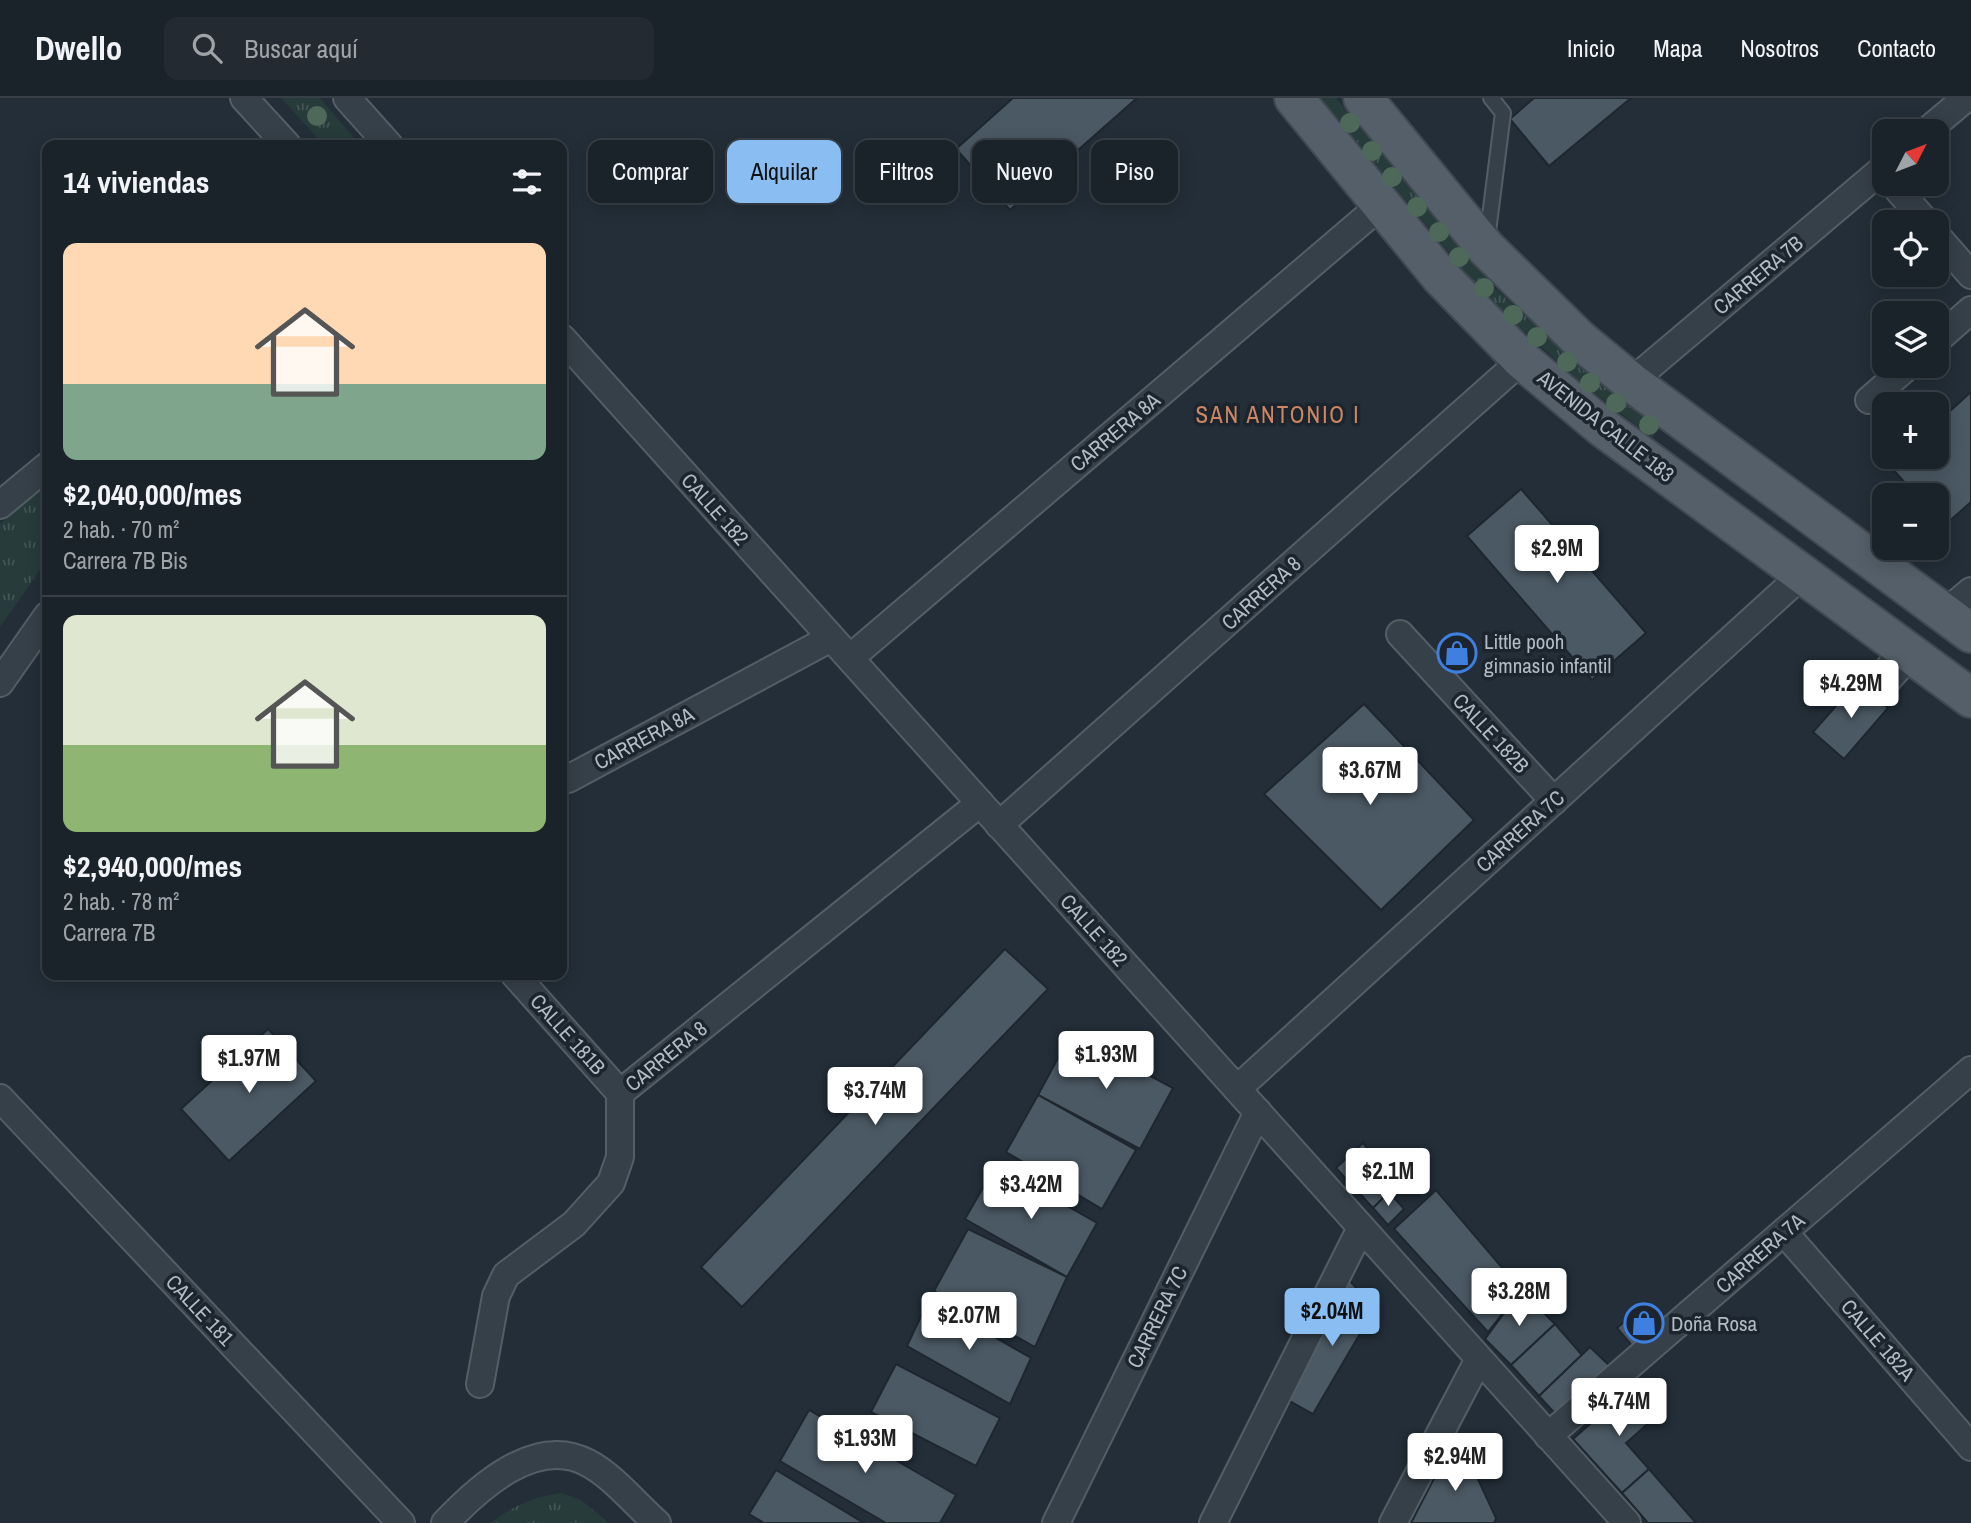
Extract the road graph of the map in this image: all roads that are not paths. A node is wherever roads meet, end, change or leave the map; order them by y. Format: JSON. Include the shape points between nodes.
{"nodes":[{"id":1,"x":244,"y":98,"type":"edge"},
{"id":2,"x":348,"y":98,"type":"edge"},
{"id":3,"x":1294,"y":98,"type":"edge"},
{"id":4,"x":1363,"y":98,"type":"edge"},
{"id":5,"x":1491,"y":98,"type":"edge"},
{"id":6,"x":1966,"y":98,"type":"edge"},
{"id":7,"x":1941,"y":119,"type":"edge"},
{"id":8,"x":282,"y":140,"type":"edge"},
{"id":9,"x":385,"y":140,"type":"edge"},
{"id":10,"x":1872,"y":184,"type":"edge"},
{"id":11,"x":1905,"y":196,"type":"edge"},
{"id":12,"x":1381,"y":205,"type":"junction"},
{"id":13,"x":1916,"y":210,"type":"edge"},
{"id":14,"x":1486,"y":248,"type":"junction"},
{"id":15,"x":1949,"y":250,"type":"edge"},
{"id":16,"x":1971,"y":275,"type":"edge"},
{"id":17,"x":1971,"y":310,"type":"edge"},
{"id":18,"x":1949,"y":329,"type":"edge"},
{"id":19,"x":567,"y":344,"type":"edge"},
{"id":20,"x":1522,"y":360,"type":"junction"},
{"id":21,"x":1894,"y":378,"type":"edge"},
{"id":22,"x":1631,"y":382,"type":"junction"},
{"id":23,"x":1869,"y":400,"type":"dead end"},
{"id":24,"x":42,"y":471,"type":"edge"},
{"id":25,"x":0,"y":505,"type":"edge"},
{"id":26,"x":1804,"y":573,"type":"junction"},
{"id":27,"x":1962,"y":612,"type":"edge"},
{"id":28,"x":42,"y":624,"type":"edge"},
{"id":29,"x":1400,"y":634,"type":"dead end"},
{"id":30,"x":831,"y":638,"type":"junction"},
{"id":31,"x":1909,"y":651,"type":"junction"},
{"id":32,"x":850,"y":658,"type":"junction"},
{"id":33,"x":0,"y":683,"type":"edge"},
{"id":34,"x":1865,"y":687,"type":"dead end"},
{"id":35,"x":1971,"y":698,"type":"edge"},
{"id":36,"x":1878,"y":699,"type":"dead end"},
{"id":37,"x":568,"y":779,"type":"dead end"},
{"id":38,"x":1554,"y":801,"type":"junction"},
{"id":39,"x":979,"y":803,"type":"junction"},
{"id":40,"x":999,"y":825,"type":"junction"},
{"id":41,"x":519,"y":980,"type":"edge"},
{"id":42,"x":1971,"y":1070,"type":"edge"},
{"id":43,"x":1237,"y":1089,"type":"junction"},
{"id":44,"x":620,"y":1093,"type":"junction"},
{"id":45,"x":0,"y":1098,"type":"edge"},
{"id":46,"x":1258,"y":1112,"type":"junction"},
{"id":47,"x":1361,"y":1228,"type":"junction"},
{"id":48,"x":1784,"y":1232,"type":"junction"},
{"id":49,"x":1479,"y":1359,"type":"junction"},
{"id":50,"x":480,"y":1384,"type":"dead end"},
{"id":51,"x":1548,"y":1436,"type":"junction"},
{"id":52,"x":1971,"y":1447,"type":"edge"},
{"id":53,"x":401,"y":1523,"type":"edge"},
{"id":54,"x":445,"y":1523,"type":"edge"},
{"id":55,"x":657,"y":1523,"type":"edge"},
{"id":56,"x":1056,"y":1523,"type":"edge"},
{"id":57,"x":1213,"y":1523,"type":"edge"},
{"id":58,"x":1393,"y":1523,"type":"edge"},
{"id":59,"x":1627,"y":1523,"type":"edge"}],
"edges":[{"from":1,"to":8,"type":"street"},
{"from":2,"to":9,"type":"street"},
{"from":3,"to":12,"type":"main road","name":"AVENIDA CALLE 183"},
{"from":4,"to":14,"type":"main road"},
{"from":5,"to":14,"type":"lane","via":[[1503,113]]},
{"from":6,"to":7,"type":"street"},
{"from":10,"to":22,"type":"street","name":"CARRERA 7B"},
{"from":11,"to":13,"type":"street"},
{"from":12,"to":20,"type":"main road","name":"AVENIDA CALLE 183","via":[[1440,276]]},
{"from":12,"to":32,"type":"street","name":"CARRERA 8A"},
{"from":14,"to":22,"type":"main road","via":[[1580,340]]},
{"from":15,"to":16,"type":"street"},
{"from":17,"to":18,"type":"street"},
{"from":19,"to":30,"type":"street","name":"CALLE 182"},
{"from":20,"to":26,"type":"main road","name":"AVENIDA CALLE 183","via":[[1602,427]]},
{"from":20,"to":40,"type":"street","name":"CARRERA 8"},
{"from":21,"to":23,"type":"street"},
{"from":22,"to":27,"type":"main road"},
{"from":24,"to":25,"type":"street"},
{"from":26,"to":31,"type":"main road","name":"AVENIDA CALLE 183"},
{"from":26,"to":38,"type":"street","name":"CARRERA 7C"},
{"from":28,"to":33,"type":"street"},
{"from":29,"to":38,"type":"street","name":"CALLE 182B"},
{"from":30,"to":32,"type":"street","name":"CALLE 182"},
{"from":30,"to":37,"type":"street","name":"CARRERA 8A"},
{"from":31,"to":34,"type":"lane"},
{"from":31,"to":35,"type":"main road","name":"AVENIDA CALLE 183"},
{"from":31,"to":36,"type":"lane"},
{"from":32,"to":39,"type":"street","name":"CALLE 182"},
{"from":38,"to":43,"type":"street","name":"CARRERA 7C"},
{"from":39,"to":40,"type":"street","name":"CALLE 182"},
{"from":39,"to":44,"type":"street","name":"CARRERA 8"},
{"from":40,"to":43,"type":"street","name":"CALLE 182"},
{"from":41,"to":44,"type":"street","name":"CALLE 181B"},
{"from":42,"to":48,"type":"street","name":"CARRERA 7A"},
{"from":43,"to":46,"type":"street","name":"CALLE 182"},
{"from":44,"to":50,"type":"street","name":"CARRERA 8","via":[[620,1157],[611,1183],[574,1224],[506,1275],[496,1296]]},
{"from":45,"to":53,"type":"street","name":"CALLE 181"},
{"from":46,"to":47,"type":"street","name":"CALLE 182"},
{"from":46,"to":56,"type":"street","name":"CARRERA 7C"},
{"from":47,"to":49,"type":"street","name":"CALLE 182"},
{"from":47,"to":57,"type":"street"},
{"from":48,"to":51,"type":"street","name":"CARRERA 7A"},
{"from":48,"to":52,"type":"street","name":"CALLE 182A"},
{"from":49,"to":51,"type":"street","name":"CALLE 182"},
{"from":49,"to":58,"type":"street"},
{"from":51,"to":59,"type":"street","name":"CALLE 182"},
{"from":54,"to":55,"type":"street","via":[[462,1505],[522,1462],[558,1453],[591,1464]]}]}
